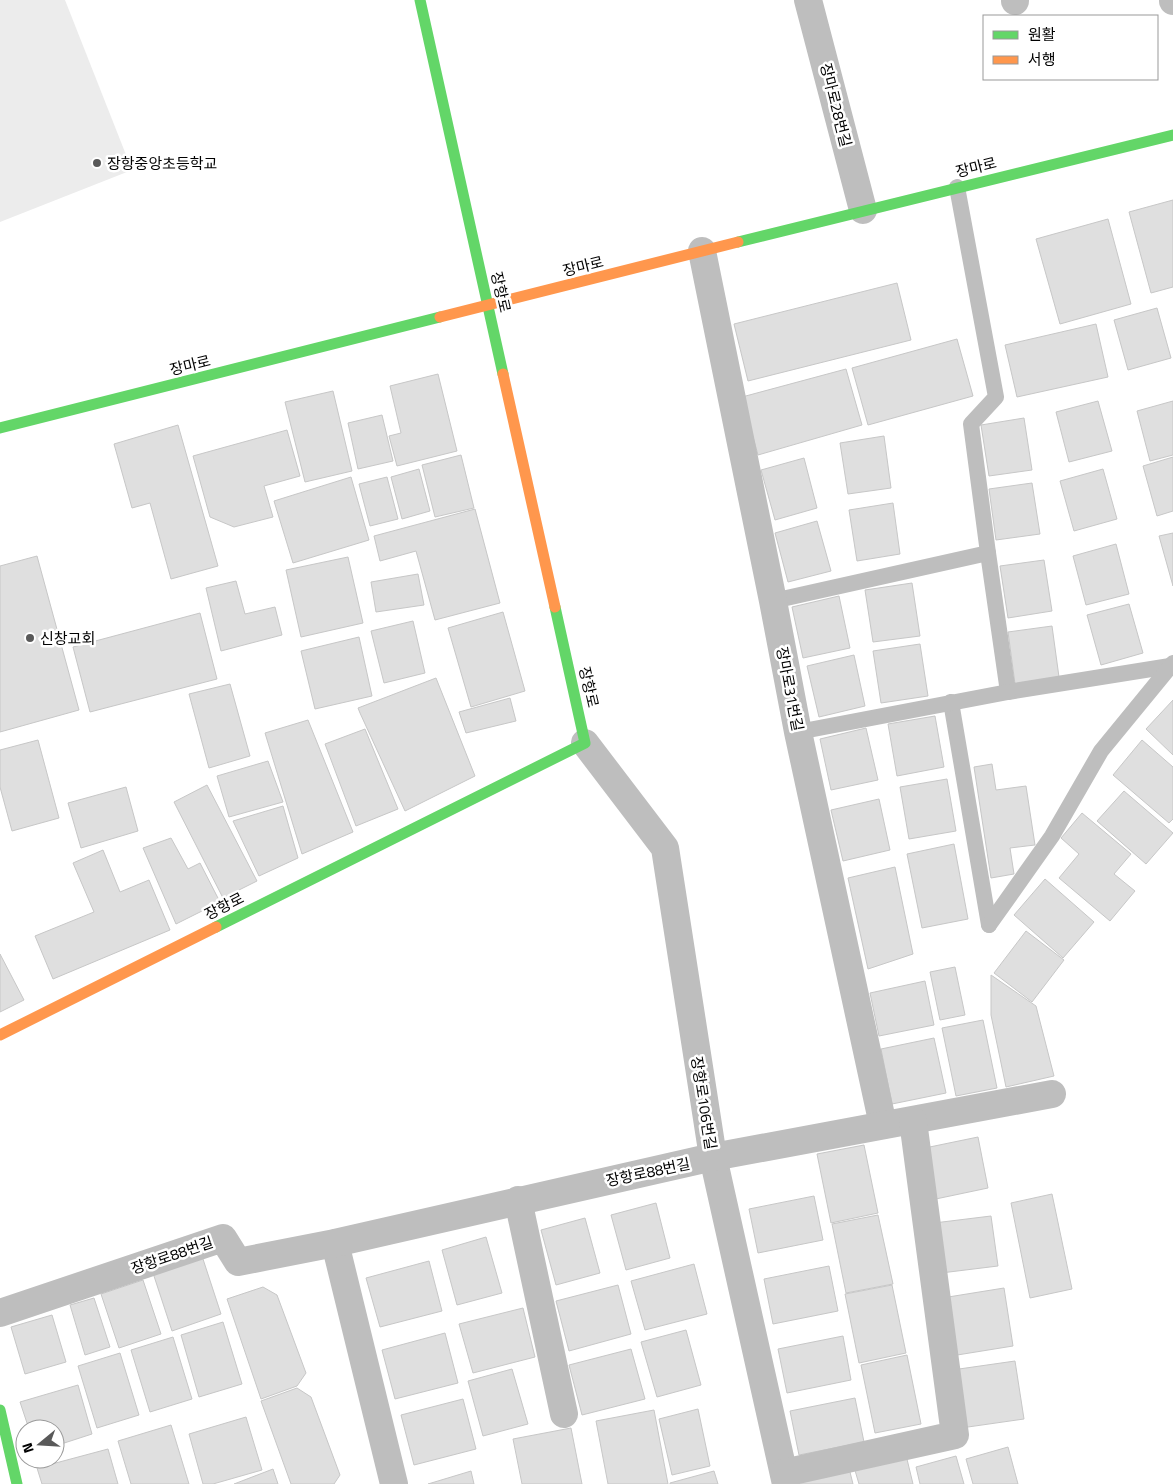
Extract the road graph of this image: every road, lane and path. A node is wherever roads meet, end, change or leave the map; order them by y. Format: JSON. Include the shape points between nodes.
{"nodes":[{"id":1,"x":420,"y":0,"type":"edge"},
{"id":2,"x":808,"y":0,"type":"edge"},
{"id":3,"x":1173,"y":135,"type":"edge"},
{"id":4,"x":957,"y":187,"type":"junction"},
{"id":5,"x":863,"y":210,"type":"junction"},
{"id":6,"x":702,"y":251,"type":"junction"},
{"id":7,"x":488,"y":306,"type":"junction"},
{"id":8,"x":0,"y":428,"type":"edge"},
{"id":9,"x":988,"y":553,"type":"junction"},
{"id":10,"x":773,"y":601,"type":"junction"},
{"id":11,"x":1172,"y":664,"type":"edge"},
{"id":12,"x":1008,"y":692,"type":"junction"},
{"id":13,"x":952,"y":702,"type":"junction"},
{"id":14,"x":798,"y":732,"type":"junction"},
{"id":15,"x":586,"y":742,"type":"junction"},
{"id":16,"x":0,"y":1035,"type":"edge"},
{"id":17,"x":1052,"y":1094,"type":"dead end"},
{"id":18,"x":913,"y":1121,"type":"junction"},
{"id":19,"x":883,"y":1125,"type":"junction"},
{"id":20,"x":713,"y":1158,"type":"junction"},
{"id":21,"x":518,"y":1200,"type":"junction"},
{"id":22,"x":335,"y":1243,"type":"junction"},
{"id":23,"x":0,"y":1313,"type":"edge"},
{"id":24,"x":0,"y":1410,"type":"edge"},
{"id":25,"x":564,"y":1414,"type":"dead end"},
{"id":26,"x":785,"y":1478,"type":"edge"},
{"id":27,"x":17,"y":1484,"type":"edge"},
{"id":28,"x":394,"y":1484,"type":"edge"}],
"edges":[{"from":1,"to":7,"type":"street","name":"장항로"},
{"from":2,"to":5,"type":"street","name":"장마로28번길"},
{"from":3,"to":4,"type":"street","name":"장마로"},
{"from":4,"to":5,"type":"street","name":"장마로"},
{"from":4,"to":9,"type":"lane","via":[[996,397],[970,424]]},
{"from":5,"to":6,"type":"street","name":"장마로"},
{"from":6,"to":7,"type":"street","name":"장마로"},
{"from":6,"to":10,"type":"street","name":"장마로31번길"},
{"from":7,"to":8,"type":"street","name":"장마로"},
{"from":7,"to":15,"type":"street","name":"장항로"},
{"from":9,"to":10,"type":"lane"},
{"from":9,"to":12,"type":"lane"},
{"from":10,"to":14,"type":"street","name":"장마로31번길"},
{"from":11,"to":12,"type":"lane"},
{"from":11,"to":13,"type":"lane","via":[[1101,751],[1052,836],[989,925]]},
{"from":12,"to":13,"type":"lane"},
{"from":13,"to":14,"type":"lane"},
{"from":14,"to":19,"type":"street","name":"장마로31번길"},
{"from":15,"to":16,"type":"street","name":"장항로"},
{"from":15,"to":20,"type":"street","name":"장항로106번길","via":[[664,848]]},
{"from":17,"to":18,"type":"street","name":"장항로88번길"},
{"from":18,"to":19,"type":"street","name":"장항로88번길"},
{"from":18,"to":26,"type":"street","via":[[955,1435]]},
{"from":19,"to":20,"type":"street","name":"장항로88번길"},
{"from":20,"to":21,"type":"street","name":"장항로88번길"},
{"from":20,"to":26,"type":"street","name":"장항로106번길"},
{"from":21,"to":22,"type":"street","name":"장항로88번길"},
{"from":21,"to":25,"type":"street"},
{"from":22,"to":23,"type":"street","name":"장항로88번길","via":[[238,1262],[222,1238]]},
{"from":22,"to":28,"type":"street"},
{"from":24,"to":27,"type":"street"}]}
